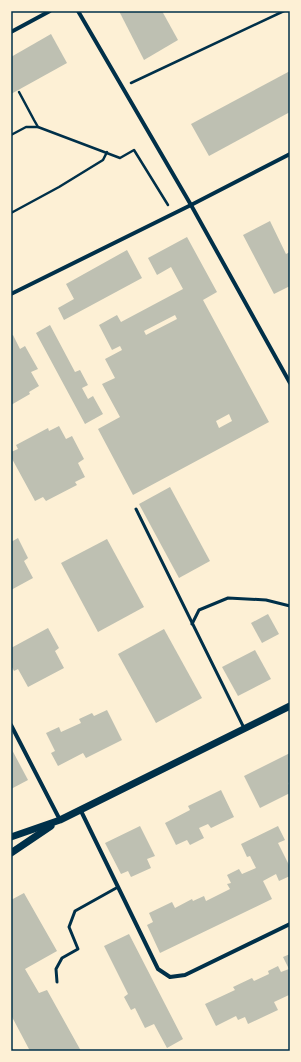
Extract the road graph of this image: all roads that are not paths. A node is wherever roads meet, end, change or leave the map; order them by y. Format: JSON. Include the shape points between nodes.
{"nodes":[{"id":1,"x":50,"y":11,"type":"edge"},
{"id":2,"x":78,"y":11,"type":"edge"},
{"id":3,"x":11,"y":32,"type":"edge"},
{"id":4,"x":290,"y":154,"type":"edge"},
{"id":5,"x":191,"y":205,"type":"junction"},
{"id":6,"x":11,"y":294,"type":"edge"},
{"id":7,"x":290,"y":383,"type":"edge"},
{"id":8,"x":136,"y":509,"type":"dead end"},
{"id":9,"x":290,"y":606,"type":"edge"},
{"id":10,"x":192,"y":624,"type":"junction"},
{"id":11,"x":290,"y":706,"type":"edge"},
{"id":12,"x":11,"y":725,"type":"edge"},
{"id":13,"x":244,"y":729,"type":"junction"},
{"id":14,"x":80,"y":811,"type":"junction"},
{"id":15,"x":60,"y":820,"type":"junction"},
{"id":16,"x":11,"y":837,"type":"edge"},
{"id":17,"x":11,"y":853,"type":"edge"},
{"id":18,"x":118,"y":887,"type":"junction"},
{"id":19,"x":290,"y":924,"type":"edge"},
{"id":20,"x":57,"y":982,"type":"dead end"}],
"edges":[{"from":1,"to":3,"type":"street"},
{"from":2,"to":5,"type":"street"},
{"from":4,"to":5,"type":"street"},
{"from":5,"to":6,"type":"street"},
{"from":5,"to":7,"type":"street"},
{"from":8,"to":10,"type":"lane"},
{"from":9,"to":10,"type":"lane","via":[[266,600],[228,598],[198,610]]},
{"from":10,"to":13,"type":"lane"},
{"from":11,"to":13,"type":"street"},
{"from":12,"to":15,"type":"street"},
{"from":13,"to":14,"type":"street"},
{"from":14,"to":15,"type":"street"},
{"from":14,"to":18,"type":"street"},
{"from":15,"to":16,"type":"street"},
{"from":15,"to":17,"type":"street"},
{"from":18,"to":19,"type":"street","via":[[158,969],[170,977],[185,975]]},
{"from":18,"to":20,"type":"lane","via":[[75,911],[69,927],[78,949],[62,958],[56,969]]}]}
